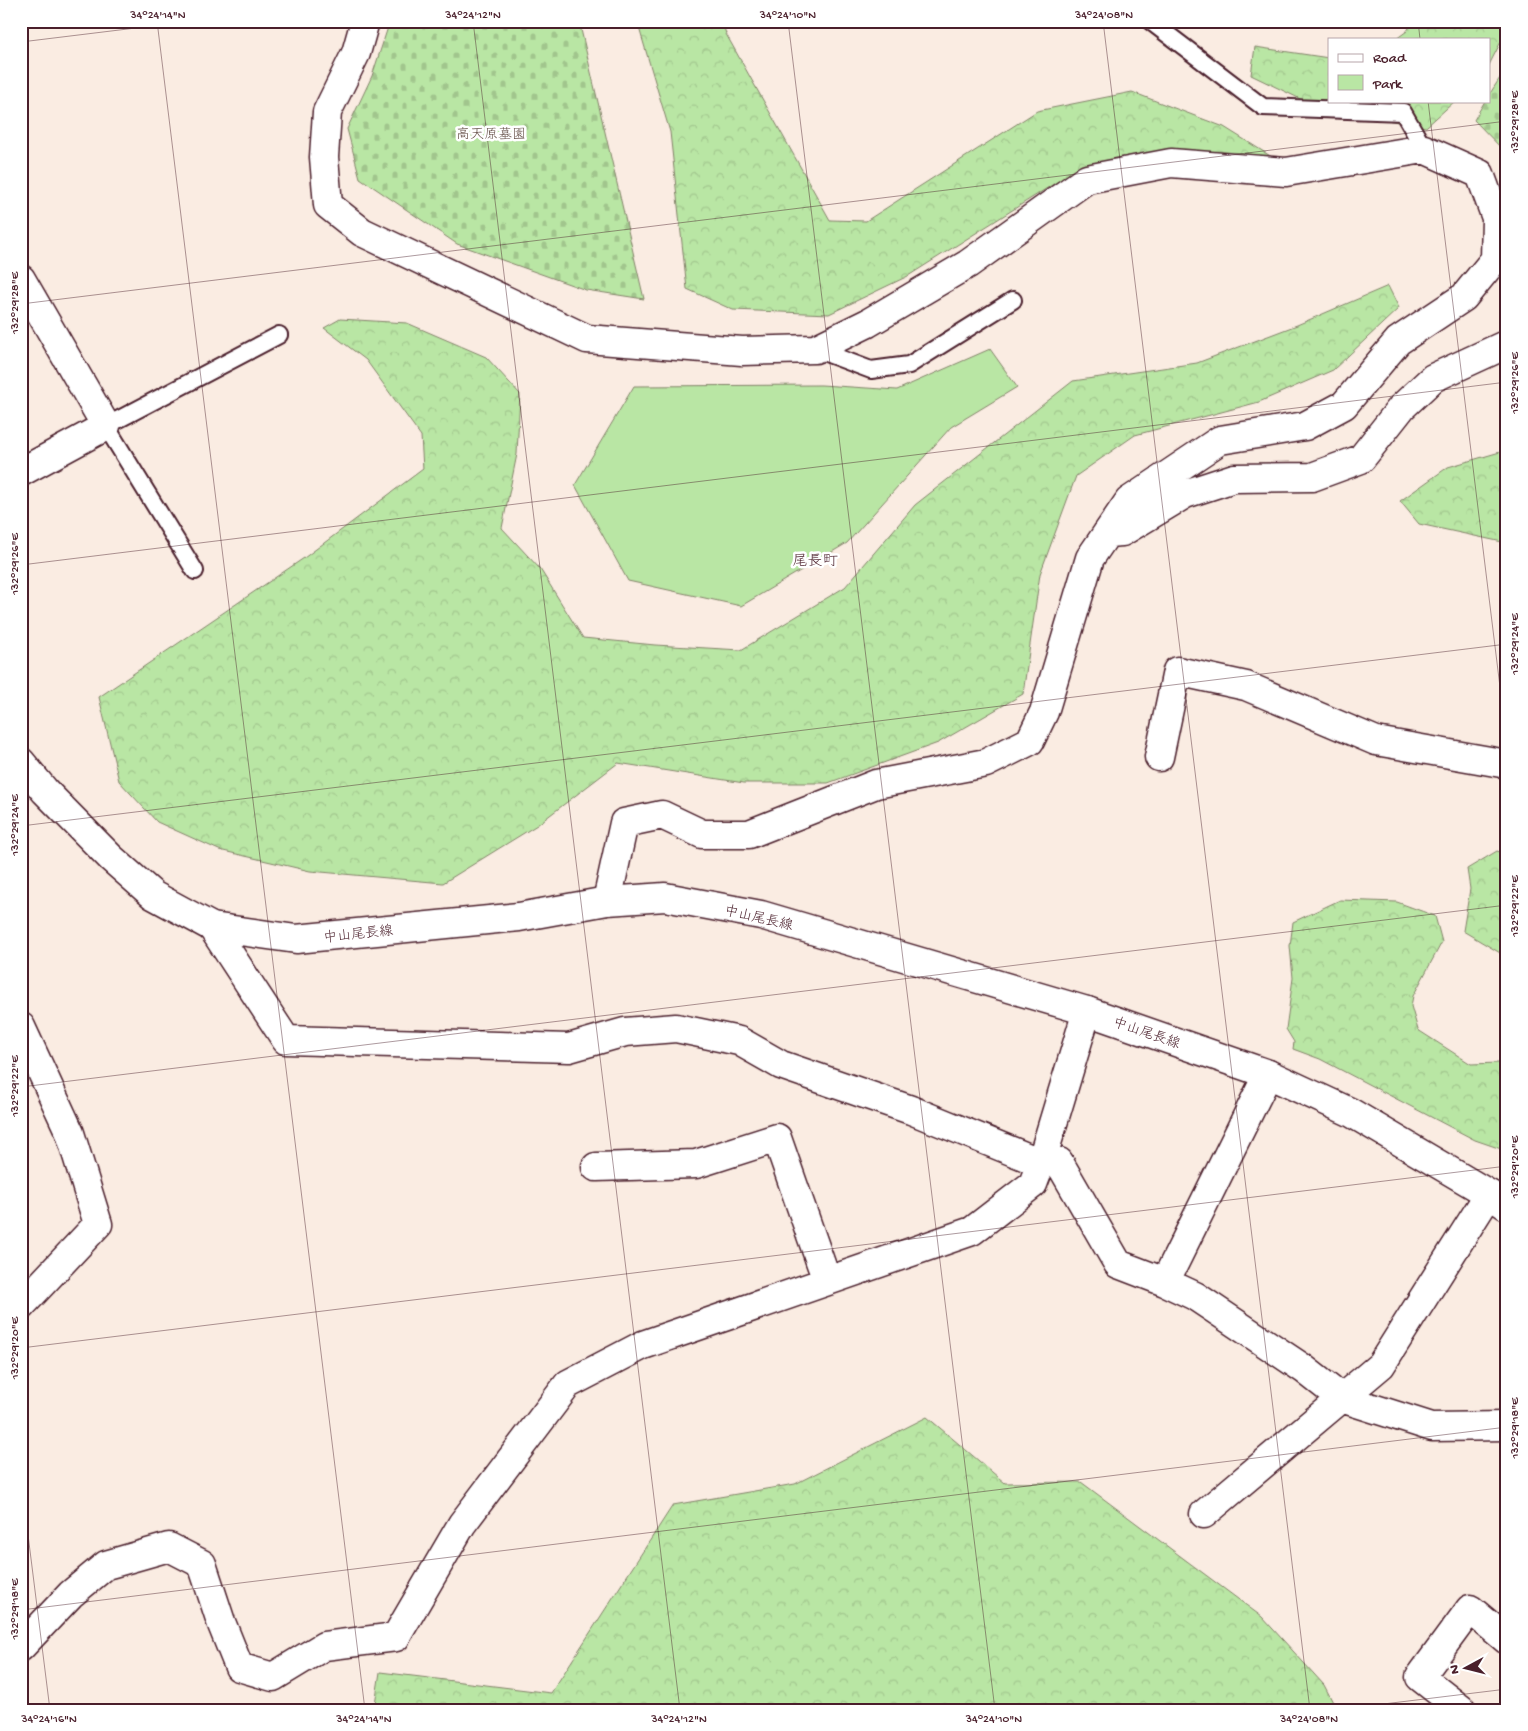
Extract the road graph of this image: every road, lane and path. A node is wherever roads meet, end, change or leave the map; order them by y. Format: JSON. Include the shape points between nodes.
{"nodes":[{"id":1,"x":365,"y":21,"type":"edge"},
{"id":2,"x":1150,"y":21,"type":"edge"},
{"id":3,"x":1424,"y":149,"type":"junction"},
{"id":4,"x":21,"y":279,"type":"edge"},
{"id":5,"x":1013,"y":300,"type":"dead end"},
{"id":6,"x":279,"y":335,"type":"dead end"},
{"id":7,"x":1507,"y":344,"type":"edge"},
{"id":8,"x":815,"y":348,"type":"junction"},
{"id":9,"x":106,"y":426,"type":"junction"},
{"id":10,"x":21,"y":472,"type":"edge"},
{"id":11,"x":1107,"y":533,"type":"junction"},
{"id":12,"x":195,"y":571,"type":"dead end"},
{"id":13,"x":1159,"y":757,"type":"dead end"},
{"id":14,"x":21,"y":762,"type":"edge"},
{"id":15,"x":1507,"y":764,"type":"edge"},
{"id":16,"x":607,"y":901,"type":"junction"},
{"id":17,"x":212,"y":927,"type":"junction"},
{"id":18,"x":1087,"y":1011,"type":"junction"},
{"id":19,"x":21,"y":1027,"type":"edge"},
{"id":20,"x":1268,"y":1074,"type":"junction"},
{"id":21,"x":1041,"y":1164,"type":"junction"},
{"id":22,"x":596,"y":1167,"type":"dead end"},
{"id":23,"x":1498,"y":1200,"type":"edge"},
{"id":24,"x":827,"y":1281,"type":"junction"},
{"id":25,"x":1165,"y":1282,"type":"junction"},
{"id":26,"x":21,"y":1306,"type":"edge"},
{"id":27,"x":1341,"y":1398,"type":"junction"},
{"id":28,"x":1507,"y":1426,"type":"edge"},
{"id":29,"x":1204,"y":1514,"type":"dead end"},
{"id":30,"x":1507,"y":1640,"type":"edge"},
{"id":31,"x":21,"y":1647,"type":"edge"},
{"id":32,"x":1462,"y":1710,"type":"edge"}],
"edges":[{"from":1,"to":8,"type":"street","via":[[356,53],[327,112],[324,157],[328,205],[362,232],[587,339],[742,351]]},
{"from":2,"to":3,"type":"lane","via":[[1263,107],[1403,112]]},
{"from":3,"to":8,"type":"street","via":[[1286,172],[1171,163],[1087,179],[968,264],[868,323]]},
{"from":3,"to":11,"type":"street","via":[[1480,174],[1496,218],[1495,259],[1464,297],[1398,341],[1344,405],[1305,426],[1220,440],[1128,502]]},
{"from":4,"to":9,"type":"street"},
{"from":5,"to":8,"type":"lane","via":[[909,365],[871,370]]},
{"from":6,"to":9,"type":"lane"},
{"from":7,"to":11,"type":"street","via":[[1433,378],[1402,407],[1361,459],[1312,477],[1234,478],[1185,494],[1122,532]]},
{"from":9,"to":10,"type":"street"},
{"from":9,"to":12,"type":"lane"},
{"from":11,"to":16,"type":"street","via":[[1090,558],[1044,712],[1030,741],[986,763],[876,784],[749,834],[702,834],[662,815],[624,823]]},
{"from":13,"to":15,"type":"street","via":[[1177,671],[1246,686],[1376,740]]},
{"from":14,"to":17,"type":"street","name":"中山尾長線","via":[[45,791],[153,895]]},
{"from":16,"to":17,"type":"street","name":"中山尾長線","via":[[519,917],[296,939]]},
{"from":16,"to":18,"type":"street","name":"中山尾長線","via":[[665,897],[761,915]]},
{"from":17,"to":21,"type":"street","via":[[286,1040],[569,1048],[625,1032],[676,1028],[739,1041],[781,1065],[911,1110]]},
{"from":18,"to":20,"type":"street","name":"中山尾長線"},
{"from":18,"to":21,"type":"street"},
{"from":19,"to":26,"type":"street","via":[[70,1133],[98,1224]]},
{"from":20,"to":23,"type":"street","name":"中山尾長線","via":[[1350,1112]]},
{"from":20,"to":25,"type":"street"},
{"from":21,"to":24,"type":"street","via":[[1033,1184],[972,1231]]},
{"from":21,"to":25,"type":"street","via":[[1059,1162],[1118,1264]]},
{"from":22,"to":24,"type":"street","via":[[696,1164],[777,1138]]},
{"from":23,"to":27,"type":"street","via":[[1381,1365]]},
{"from":24,"to":31,"type":"street","via":[[643,1344],[568,1384],[462,1524],[396,1637],[324,1646],[273,1677],[238,1667],[202,1564],[169,1548],[106,1565],[71,1594]]},
{"from":25,"to":27,"type":"street","via":[[1195,1296],[1304,1369]]},
{"from":27,"to":28,"type":"street","via":[[1432,1427]]},
{"from":27,"to":29,"type":"street"},
{"from":30,"to":32,"type":"street","via":[[1470,1609],[1420,1678]]}]}
